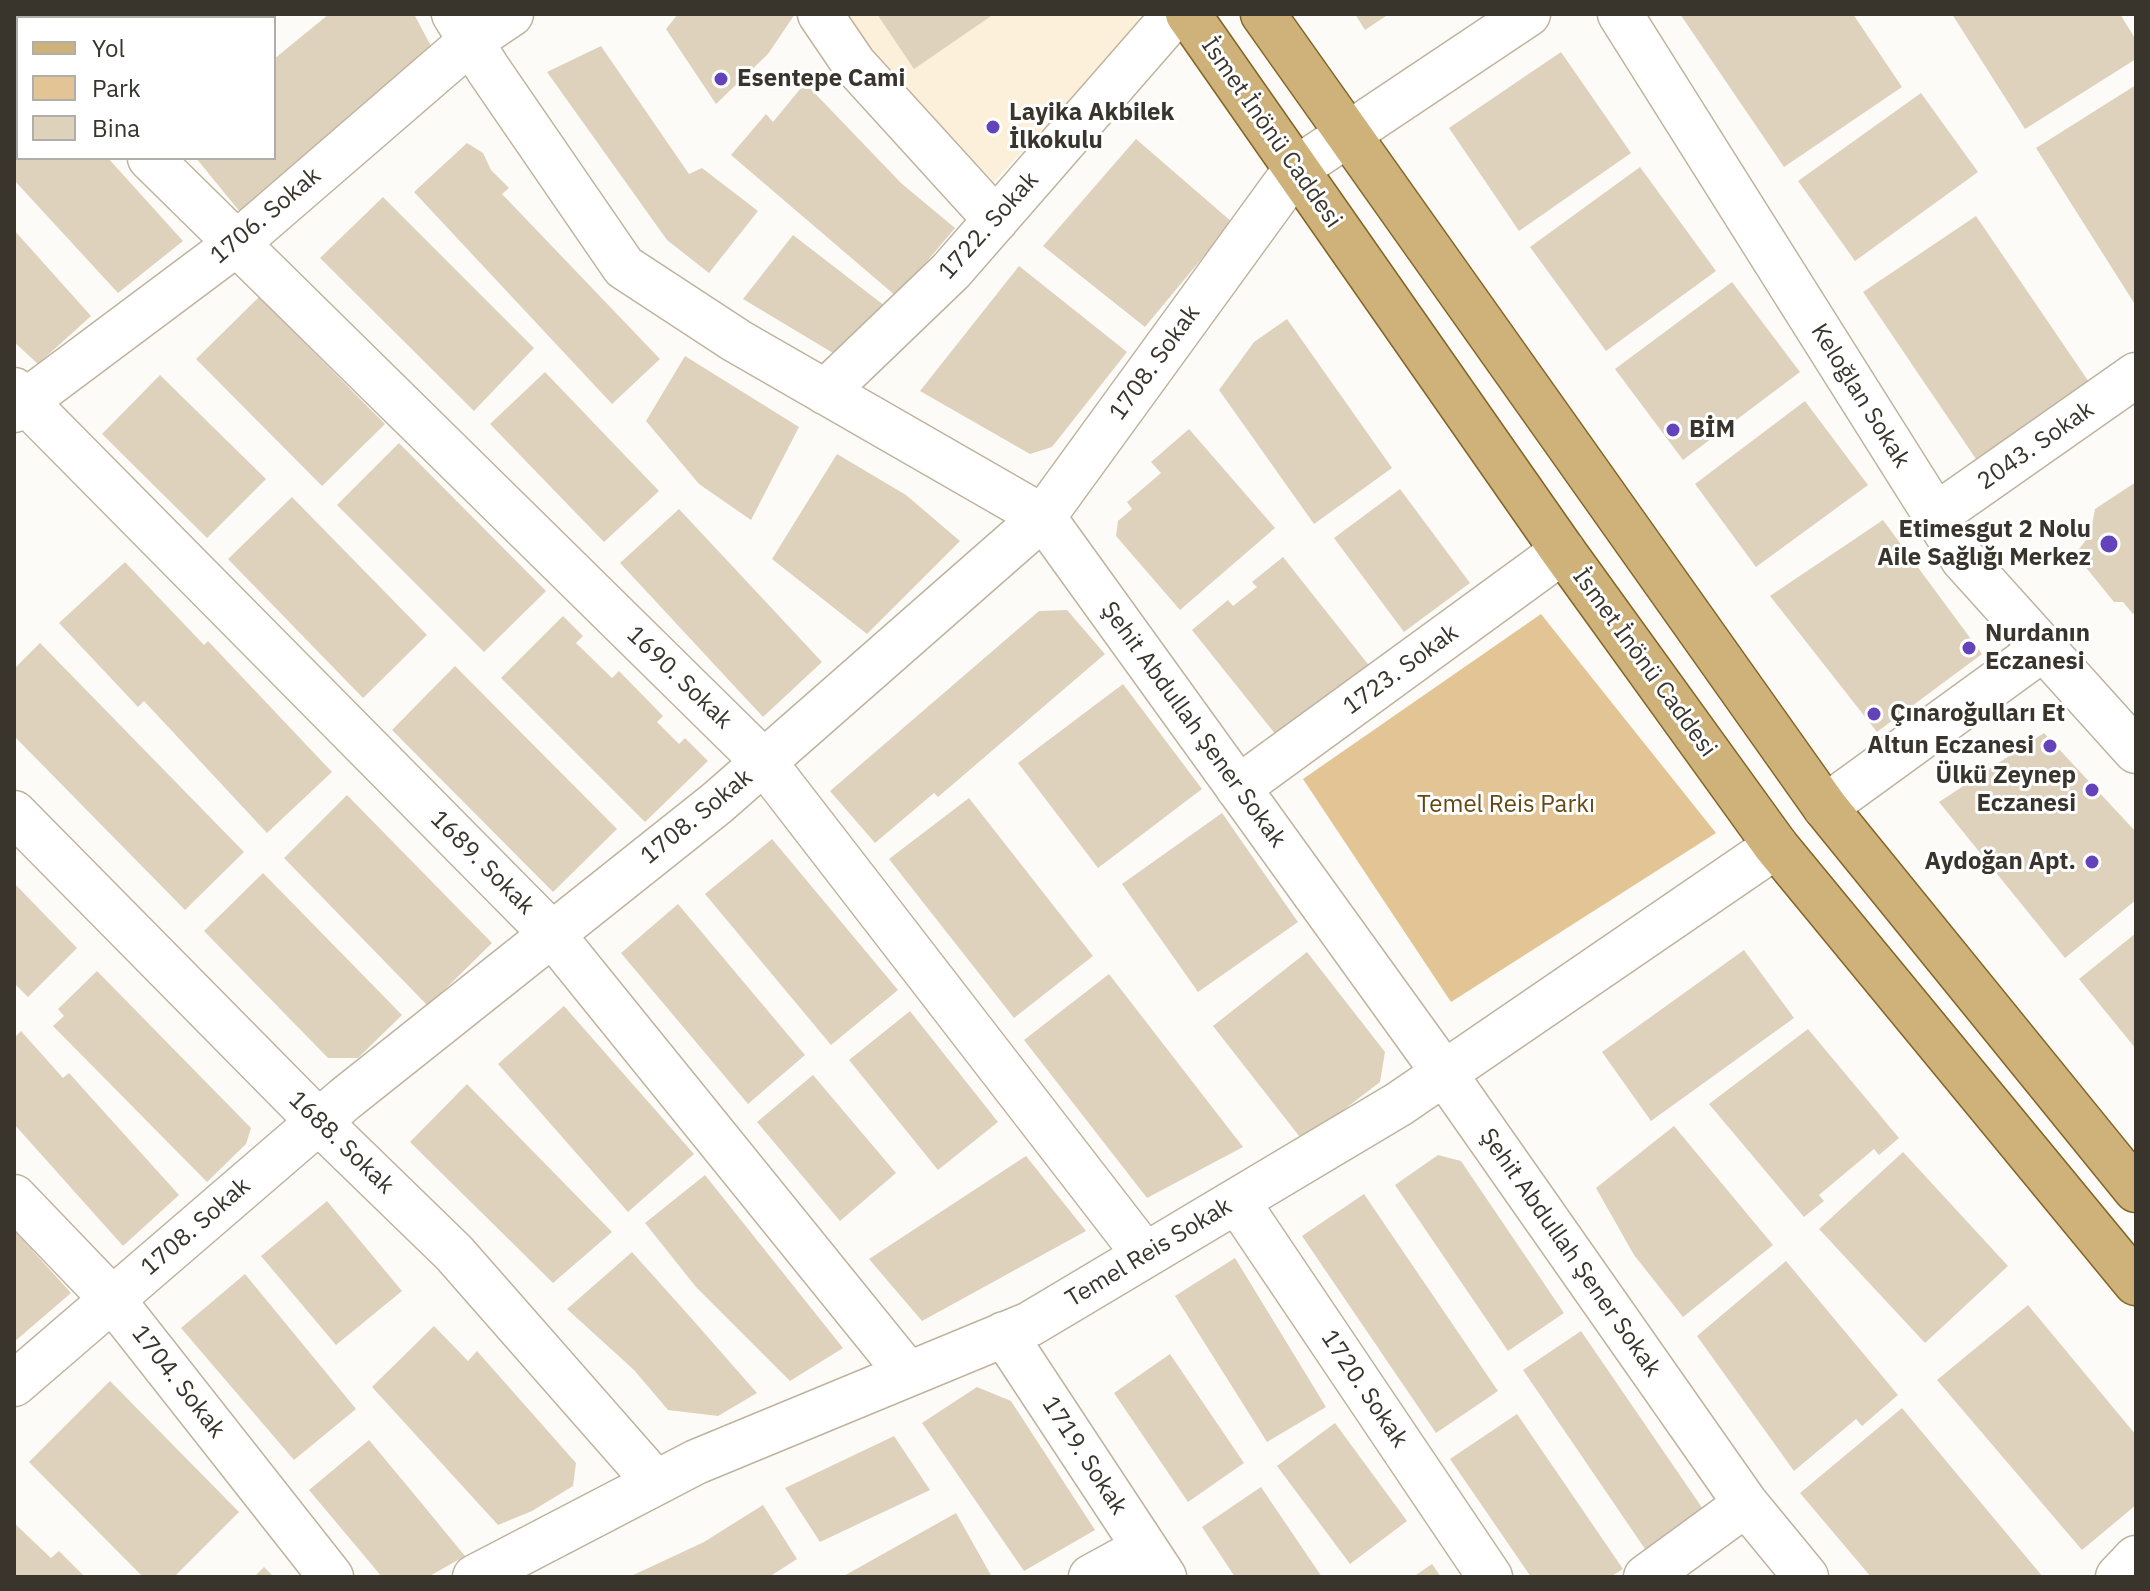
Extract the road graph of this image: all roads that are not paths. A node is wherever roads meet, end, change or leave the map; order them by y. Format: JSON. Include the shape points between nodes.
{"nodes":[{"id":1,"x":511,"y":14,"type":"edge"},
{"id":2,"x":820,"y":14,"type":"edge"},
{"id":3,"x":1175,"y":14,"type":"edge"},
{"id":4,"x":1188,"y":14,"type":"edge"},
{"id":5,"x":1263,"y":14,"type":"edge"},
{"id":6,"x":1528,"y":14,"type":"edge"},
{"id":7,"x":1620,"y":14,"type":"edge"},
{"id":8,"x":462,"y":28,"type":"edge"},
{"id":9,"x":1346,"y":136,"type":"junction"},
{"id":10,"x":152,"y":160,"type":"edge"},
{"id":11,"x":1296,"y":169,"type":"junction"},
{"id":12,"x":996,"y":220,"type":"junction"},
{"id":13,"x":236,"y":244,"type":"junction"},
{"id":14,"x":2136,"y":375,"type":"edge"},
{"id":15,"x":825,"y":392,"type":"junction"},
{"id":16,"x":18,"y":400,"type":"edge"},
{"id":17,"x":1935,"y":516,"type":"junction"},
{"id":18,"x":1043,"y":517,"type":"junction"},
{"id":19,"x":1563,"y":551,"type":"junction"},
{"id":20,"x":2044,"y":648,"type":"junction"},
{"id":21,"x":2136,"y":750,"type":"edge"},
{"id":22,"x":764,"y":762,"type":"junction"},
{"id":23,"x":1238,"y":788,"type":"junction"},
{"id":24,"x":1825,"y":807,"type":"junction"},
{"id":25,"x":14,"y":813,"type":"edge"},
{"id":26,"x":1776,"y":846,"type":"junction"},
{"id":27,"x":552,"y":934,"type":"junction"},
{"id":28,"x":1444,"y":1073,"type":"junction"},
{"id":29,"x":318,"y":1121,"type":"junction"},
{"id":30,"x":2136,"y":1190,"type":"edge"},
{"id":31,"x":14,"y":1197,"type":"edge"},
{"id":32,"x":1237,"y":1201,"type":"junction"},
{"id":33,"x":1145,"y":1255,"type":"junction"},
{"id":34,"x":2136,"y":1283,"type":"edge"},
{"id":35,"x":112,"y":1299,"type":"junction"},
{"id":36,"x":1004,"y":1334,"type":"junction"},
{"id":37,"x":908,"y":1374,"type":"junction"},
{"id":38,"x":14,"y":1384,"type":"edge"},
{"id":39,"x":656,"y":1483,"type":"junction"},
{"id":40,"x":1746,"y":1504,"type":"junction"},
{"id":41,"x":2136,"y":1558,"type":"edge"},
{"id":42,"x":1154,"y":1563,"type":"edge"},
{"id":43,"x":331,"y":1577,"type":"edge"},
{"id":44,"x":475,"y":1577,"type":"edge"},
{"id":45,"x":1091,"y":1577,"type":"edge"},
{"id":46,"x":1490,"y":1577,"type":"edge"},
{"id":47,"x":1646,"y":1577,"type":"edge"},
{"id":48,"x":1806,"y":1577,"type":"edge"},
{"id":49,"x":2118,"y":1577,"type":"edge"}],
"edges":[{"from":1,"to":8,"type":"street","name":"1706. Sokak"},
{"from":2,"to":12,"type":"street","via":[[854,64]]},
{"from":3,"to":12,"type":"street","name":"1722. Sokak"},
{"from":4,"to":11,"type":"main road","name":"İsmet İnönü Caddesi"},
{"from":5,"to":9,"type":"main road"},
{"from":6,"to":9,"type":"street"},
{"from":7,"to":17,"type":"street","name":"Keloğlan Sokak"},
{"from":8,"to":13,"type":"street","name":"1706. Sokak"},
{"from":8,"to":15,"type":"street","name":"Şehit Abdullah Şener Sokak","via":[[624,267]]},
{"from":9,"to":11,"type":"street"},
{"from":9,"to":24,"type":"main road"},
{"from":10,"to":13,"type":"street","name":"1690. Sokak"},
{"from":11,"to":18,"type":"street","name":"1708. Sokak"},
{"from":11,"to":19,"type":"main road","name":"İsmet İnönü Caddesi"},
{"from":12,"to":15,"type":"street","name":"1722. Sokak","via":[[951,271]]},
{"from":13,"to":16,"type":"street","name":"1706. Sokak"},
{"from":13,"to":22,"type":"street","name":"1690. Sokak"},
{"from":14,"to":17,"type":"street","name":"2043. Sokak"},
{"from":15,"to":18,"type":"street","name":"Şehit Abdullah Şener Sokak"},
{"from":16,"to":27,"type":"street","name":"1689. Sokak"},
{"from":17,"to":20,"type":"street","name":"Keloğlan Sokak","via":[[1963,559]]},
{"from":18,"to":22,"type":"street","name":"1708. Sokak"},
{"from":18,"to":23,"type":"street","name":"Şehit Abdullah Şener Sokak"},
{"from":19,"to":23,"type":"street","name":"1723. Sokak"},
{"from":19,"to":26,"type":"main road","name":"İsmet İnönü Caddesi"},
{"from":20,"to":21,"type":"street","name":"Keloğlan Sokak"},
{"from":20,"to":24,"type":"street"},
{"from":22,"to":27,"type":"street","name":"1708. Sokak"},
{"from":22,"to":33,"type":"street","name":"1690. Sokak"},
{"from":23,"to":28,"type":"street","name":"Şehit Abdullah Şener Sokak"},
{"from":24,"to":30,"type":"main road"},
{"from":25,"to":29,"type":"street","name":"1688. Sokak"},
{"from":26,"to":28,"type":"street","name":"Temel Reis Sokak"},
{"from":26,"to":34,"type":"main road","name":"İsmet İnönü Caddesi"},
{"from":27,"to":29,"type":"street","name":"1708. Sokak"},
{"from":27,"to":37,"type":"street","name":"1689. Sokak"},
{"from":28,"to":32,"type":"street","name":"Temel Reis Sokak"},
{"from":28,"to":40,"type":"street","name":"Şehit Abdullah Şener Sokak"},
{"from":29,"to":35,"type":"street","name":"1708. Sokak"},
{"from":29,"to":39,"type":"street","name":"1688. Sokak","via":[[454,1253]]},
{"from":31,"to":35,"type":"street","name":"1704. Sokak"},
{"from":32,"to":33,"type":"street","name":"Temel Reis Sokak"},
{"from":32,"to":46,"type":"street","name":"1720. Sokak"},
{"from":33,"to":36,"type":"street","name":"Temel Reis Sokak"},
{"from":35,"to":38,"type":"street","name":"1708. Sokak"},
{"from":35,"to":43,"type":"street","name":"1704. Sokak"},
{"from":36,"to":37,"type":"street","name":"Temel Reis Sokak"},
{"from":36,"to":42,"type":"street","name":"1719. Sokak"},
{"from":37,"to":39,"type":"street","name":"Temel Reis Sokak"},
{"from":39,"to":44,"type":"street","name":"Temel Reis Sokak"},
{"from":40,"to":47,"type":"street"},
{"from":40,"to":48,"type":"street","name":"Şehit Abdullah Şener Sokak"},
{"from":41,"to":49,"type":"street"},
{"from":42,"to":45,"type":"street"}]}
